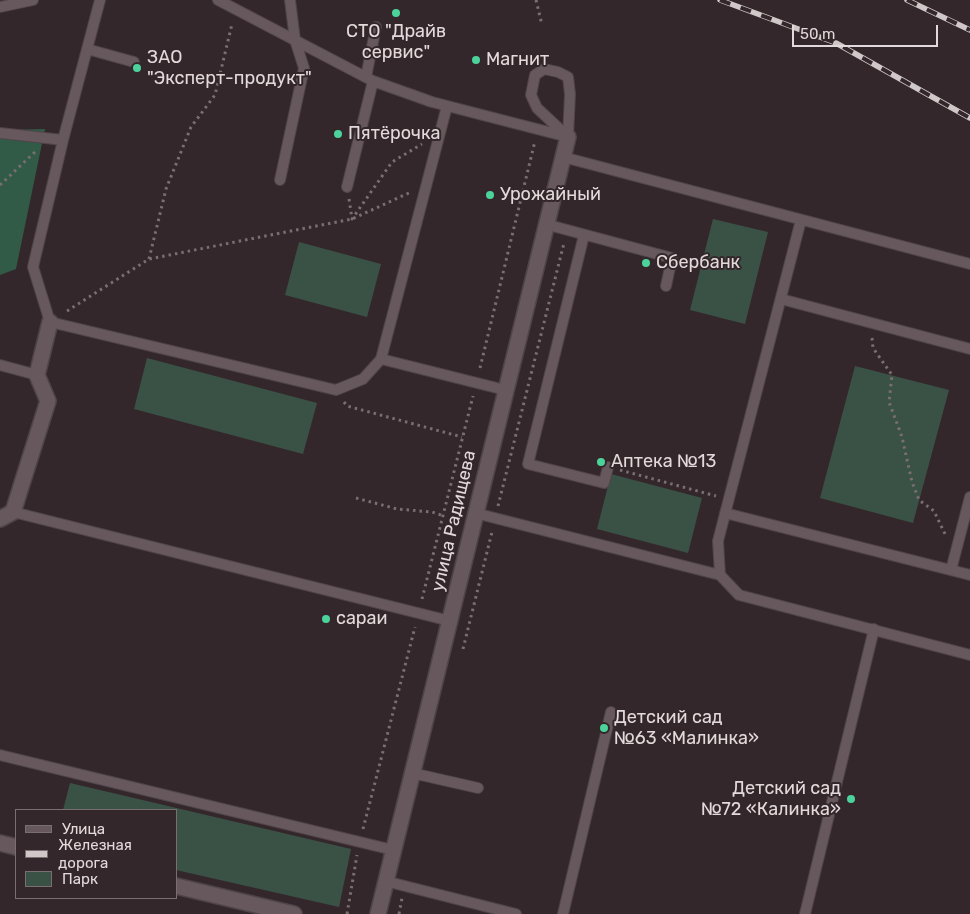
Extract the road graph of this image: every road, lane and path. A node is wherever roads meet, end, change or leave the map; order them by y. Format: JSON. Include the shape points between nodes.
{"nodes":[{"id":1,"x":33,"y":0,"type":"edge"},
{"id":2,"x":100,"y":0,"type":"edge"},
{"id":3,"x":218,"y":0,"type":"edge"},
{"id":4,"x":290,"y":0,"type":"edge"},
{"id":5,"x":536,"y":0,"type":"edge"},
{"id":6,"x":0,"y":7,"type":"edge"},
{"id":7,"x":236,"y":9,"type":"junction"},
{"id":8,"x":542,"y":25,"type":"dead end"},
{"id":9,"x":376,"y":27,"type":"dead end"},
{"id":10,"x":295,"y":40,"type":"junction"},
{"id":11,"x":87,"y":49,"type":"junction"},
{"id":12,"x":134,"y":62,"type":"dead end"},
{"id":13,"x":369,"y":79,"type":"junction"},
{"id":14,"x":447,"y":106,"type":"junction"},
{"id":15,"x":538,"y":129,"type":"junction"},
{"id":16,"x":440,"y":132,"type":"junction"},
{"id":17,"x":0,"y":133,"type":"edge"},
{"id":18,"x":568,"y":137,"type":"junction"},
{"id":19,"x":49,"y":138,"type":"junction"},
{"id":20,"x":63,"y":140,"type":"junction"},
{"id":21,"x":563,"y":156,"type":"junction"},
{"id":22,"x":280,"y":180,"type":"dead end"},
{"id":23,"x":0,"y":185,"type":"edge"},
{"id":24,"x":426,"y":185,"type":"junction"},
{"id":25,"x":347,"y":186,"type":"joint"},
{"id":26,"x":352,"y":219,"type":"junction"},
{"id":27,"x":801,"y":220,"type":"junction"},
{"id":28,"x":545,"y":224,"type":"junction"},
{"id":29,"x":567,"y":230,"type":"junction"},
{"id":30,"x":584,"y":235,"type":"junction"},
{"id":31,"x":149,"y":259,"type":"junction"},
{"id":32,"x":970,"y":264,"type":"edge"},
{"id":33,"x":666,"y":286,"type":"dead end"},
{"id":34,"x":780,"y":299,"type":"junction"},
{"id":35,"x":50,"y":322,"type":"junction"},
{"id":36,"x":870,"y":322,"type":"junction"},
{"id":37,"x":970,"y":349,"type":"edge"},
{"id":38,"x":381,"y":358,"type":"junction"},
{"id":39,"x":0,"y":365,"type":"edge"},
{"id":40,"x":37,"y":374,"type":"junction"},
{"id":41,"x":476,"y":383,"type":"junction"},
{"id":42,"x":336,"y":390,"type":"junction"},
{"id":43,"x":505,"y":390,"type":"junction"},
{"id":44,"x":462,"y":437,"type":"junction"},
{"id":45,"x":608,"y":467,"type":"joint"},
{"id":46,"x":970,"y":497,"type":"edge"},
{"id":47,"x":356,"y":498,"type":"dead end"},
{"id":48,"x":728,"y":500,"type":"junction"},
{"id":49,"x":475,"y":512,"type":"junction"},
{"id":50,"x":725,"y":513,"type":"junction"},
{"id":51,"x":6,"y":516,"type":"edge"},
{"id":52,"x":444,"y":516,"type":"junction"},
{"id":53,"x":496,"y":518,"type":"junction"},
{"id":54,"x":957,"y":547,"type":"junction"},
{"id":55,"x":951,"y":570,"type":"junction"},
{"id":56,"x":720,"y":575,"type":"junction"},
{"id":57,"x":970,"y":575,"type":"edge"},
{"id":58,"x":418,"y":613,"type":"junction"},
{"id":59,"x":450,"y":621,"type":"junction"},
{"id":60,"x":874,"y":629,"type":"junction"},
{"id":61,"x":462,"y":652,"type":"dead end"},
{"id":62,"x":970,"y":655,"type":"edge"},
{"id":63,"x":611,"y":712,"type":"dead end"},
{"id":64,"x":0,"y":756,"type":"edge"},
{"id":65,"x":412,"y":774,"type":"junction"},
{"id":66,"x":478,"y":788,"type":"dead end"},
{"id":67,"x":360,"y":840,"type":"junction"},
{"id":68,"x":0,"y":843,"type":"edge"},
{"id":69,"x":15,"y":847,"type":"edge"},
{"id":70,"x":393,"y":850,"type":"junction"},
{"id":71,"x":386,"y":881,"type":"junction"},
{"id":72,"x":178,"y":886,"type":"edge"},
{"id":73,"x":404,"y":887,"type":"junction"},
{"id":74,"x":294,"y":914,"type":"edge"},
{"id":75,"x":347,"y":914,"type":"edge"},
{"id":76,"x":378,"y":914,"type":"edge"},
{"id":77,"x":399,"y":914,"type":"edge"},
{"id":78,"x":516,"y":914,"type":"edge"},
{"id":79,"x":564,"y":914,"type":"edge"},
{"id":80,"x":805,"y":914,"type":"edge"}],
"edges":[{"from":1,"to":6,"type":"lane"},
{"from":2,"to":11,"type":"lane"},
{"from":3,"to":7,"type":"lane"},
{"from":4,"to":10,"type":"lane"},
{"from":5,"to":8,"type":"path"},
{"from":7,"to":10,"type":"lane"},
{"from":7,"to":31,"type":"path","via":[[216,95],[191,127],[166,189]]},
{"from":9,"to":13,"type":"lane"},
{"from":10,"to":13,"type":"lane"},
{"from":10,"to":22,"type":"lane","via":[[304,68]]},
{"from":11,"to":12,"type":"lane"},
{"from":11,"to":20,"type":"lane"},
{"from":13,"to":14,"type":"lane"},
{"from":13,"to":25,"type":"lane"},
{"from":14,"to":15,"type":"lane"},
{"from":14,"to":16,"type":"lane"},
{"from":15,"to":18,"type":"lane"},
{"from":15,"to":41,"type":"path"},
{"from":16,"to":24,"type":"lane"},
{"from":16,"to":26,"type":"path","via":[[392,162]]},
{"from":17,"to":19,"type":"lane"},
{"from":18,"to":18,"type":"lane","via":[[568,77],[544,69],[535,76],[531,94],[537,108]]},
{"from":18,"to":21,"type":"street","name":"улица Радищева"},
{"from":19,"to":20,"type":"lane"},
{"from":19,"to":23,"type":"path"},
{"from":20,"to":35,"type":"lane","via":[[33,266]]},
{"from":21,"to":27,"type":"lane"},
{"from":21,"to":28,"type":"street","name":"улица Радищева"},
{"from":24,"to":26,"type":"path"},
{"from":24,"to":38,"type":"lane"},
{"from":25,"to":26,"type":"path"},
{"from":26,"to":31,"type":"path"},
{"from":27,"to":32,"type":"lane"},
{"from":27,"to":34,"type":"lane"},
{"from":28,"to":29,"type":"lane"},
{"from":28,"to":43,"type":"street","name":"улица Радищева"},
{"from":29,"to":30,"type":"lane"},
{"from":29,"to":53,"type":"path"},
{"from":30,"to":33,"type":"lane","via":[[672,258]]},
{"from":30,"to":45,"type":"lane","via":[[528,464],[604,483]]},
{"from":31,"to":35,"type":"path"},
{"from":34,"to":36,"type":"lane"},
{"from":34,"to":48,"type":"lane"},
{"from":35,"to":40,"type":"street"},
{"from":35,"to":42,"type":"lane"},
{"from":36,"to":37,"type":"lane"},
{"from":36,"to":54,"type":"path","via":[[873,348],[892,376],[889,402],[902,437],[912,482],[920,500],[934,512],[941,529]]},
{"from":38,"to":41,"type":"lane"},
{"from":38,"to":42,"type":"lane","via":[[363,379]]},
{"from":39,"to":40,"type":"lane"},
{"from":40,"to":51,"type":"street","via":[[48,401]]},
{"from":41,"to":43,"type":"lane"},
{"from":41,"to":44,"type":"path"},
{"from":42,"to":44,"type":"path","via":[[347,406]]},
{"from":43,"to":49,"type":"street","name":"улица Радищева"},
{"from":44,"to":52,"type":"path"},
{"from":45,"to":48,"type":"path"},
{"from":46,"to":54,"type":"lane"},
{"from":47,"to":52,"type":"path","via":[[397,510]]},
{"from":48,"to":50,"type":"lane"},
{"from":49,"to":53,"type":"lane"},
{"from":49,"to":59,"type":"street","name":"улица Радищева"},
{"from":50,"to":55,"type":"lane"},
{"from":50,"to":56,"type":"lane","via":[[718,541]]},
{"from":51,"to":58,"type":"lane"},
{"from":52,"to":58,"type":"path"},
{"from":53,"to":56,"type":"lane"},
{"from":53,"to":61,"type":"path"},
{"from":54,"to":55,"type":"lane"},
{"from":55,"to":57,"type":"lane"},
{"from":56,"to":60,"type":"lane","via":[[739,595]]},
{"from":58,"to":59,"type":"lane"},
{"from":58,"to":67,"type":"path"},
{"from":59,"to":65,"type":"street","name":"улица Радищева"},
{"from":60,"to":62,"type":"lane"},
{"from":60,"to":80,"type":"lane"},
{"from":63,"to":79,"type":"lane"},
{"from":64,"to":67,"type":"lane"},
{"from":65,"to":66,"type":"lane"},
{"from":65,"to":70,"type":"street","name":"улица Радищева"},
{"from":67,"to":70,"type":"lane"},
{"from":67,"to":75,"type":"path"},
{"from":68,"to":69,"type":"street"},
{"from":70,"to":71,"type":"street","name":"улица Радищева"},
{"from":71,"to":73,"type":"lane"},
{"from":71,"to":76,"type":"street","name":"улица Радищева"},
{"from":72,"to":74,"type":"street"},
{"from":73,"to":77,"type":"path"},
{"from":73,"to":78,"type":"lane"}]}
